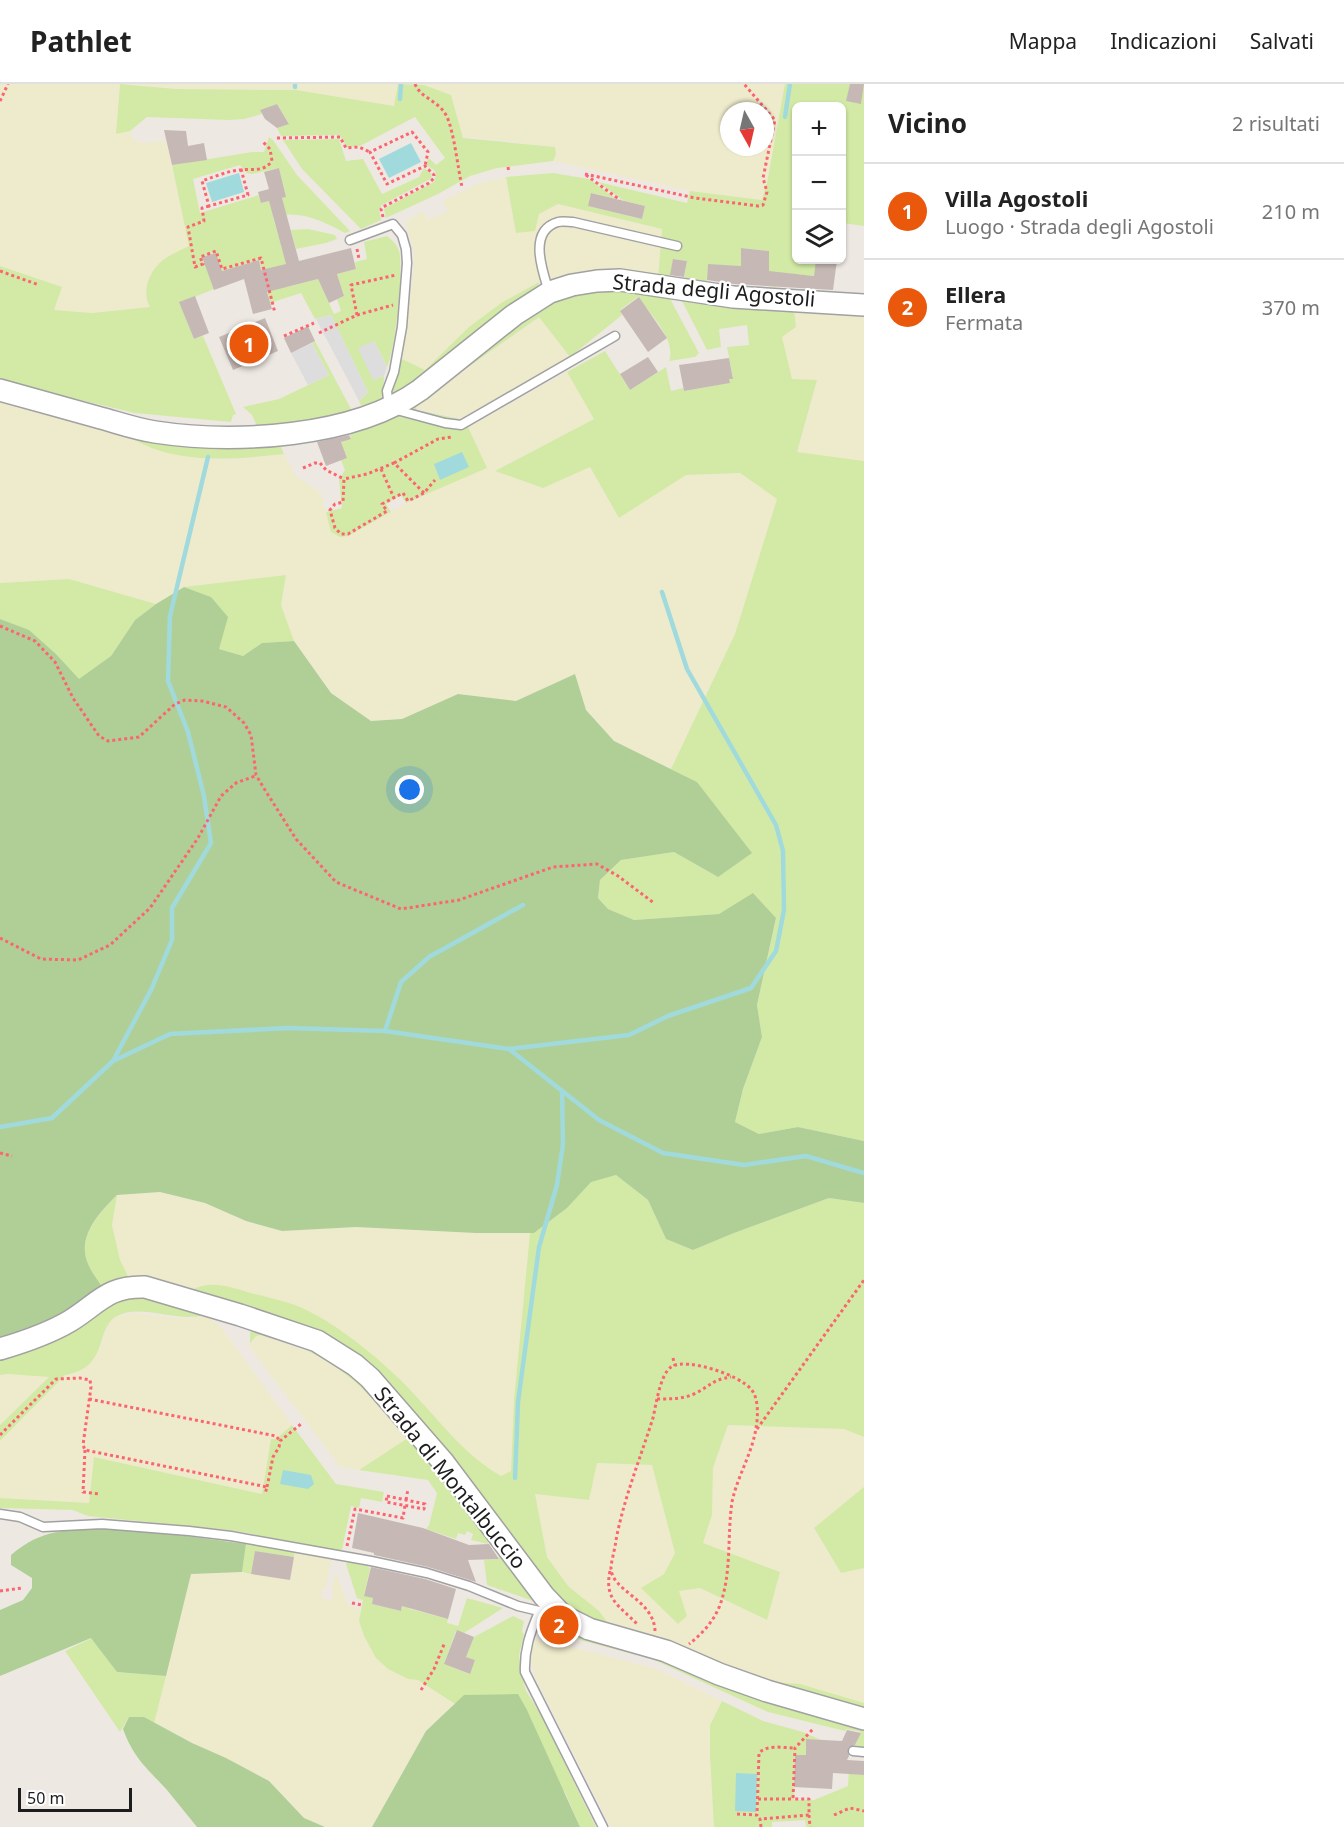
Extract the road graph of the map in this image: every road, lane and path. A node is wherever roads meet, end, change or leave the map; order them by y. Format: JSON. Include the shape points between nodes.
{"nodes":[{"id":1,"x":8,"y":84,"type":"edge"},
{"id":2,"x":415,"y":84,"type":"edge"},
{"id":3,"x":744,"y":84,"type":"edge"},
{"id":4,"x":0,"y":101,"type":"edge"},
{"id":5,"x":277,"y":138,"type":"dead end"},
{"id":6,"x":262,"y":141,"type":"dead end"},
{"id":7,"x":370,"y":152,"type":"junction"},
{"id":8,"x":425,"y":166,"type":"junction"},
{"id":9,"x":508,"y":167,"type":"dead end"},
{"id":10,"x":241,"y":169,"type":"junction"},
{"id":11,"x":509,"y":173,"type":"dead end"},
{"id":12,"x":462,"y":187,"type":"dead end"},
{"id":13,"x":620,"y":200,"type":"dead end"},
{"id":14,"x":209,"y":206,"type":"junction"},
{"id":15,"x":384,"y":218,"type":"dead end"},
{"id":16,"x":350,"y":240,"type":"dead end"},
{"id":17,"x":677,"y":246,"type":"dead end"},
{"id":18,"x":0,"y":271,"type":"edge"},
{"id":19,"x":406,"y":273,"type":"junction"},
{"id":20,"x":39,"y":285,"type":"dead end"},
{"id":21,"x":550,"y":292,"type":"junction"},
{"id":22,"x":404,"y":302,"type":"junction"},
{"id":23,"x":864,"y":305,"type":"edge"},
{"id":24,"x":275,"y":313,"type":"dead end"},
{"id":25,"x":357,"y":315,"type":"junction"},
{"id":26,"x":314,"y":323,"type":"dead end"},
{"id":27,"x":319,"y":333,"type":"dead end"},
{"id":28,"x":284,"y":336,"type":"dead end"},
{"id":29,"x":615,"y":336,"type":"dead end"},
{"id":30,"x":0,"y":390,"type":"edge"},
{"id":31,"x":389,"y":408,"type":"junction"},
{"id":32,"x":456,"y":436,"type":"dead end"},
{"id":33,"x":394,"y":463,"type":"junction"},
{"id":34,"x":303,"y":468,"type":"dead end"},
{"id":35,"x":381,"y":469,"type":"junction"},
{"id":36,"x":344,"y":478,"type":"junction"},
{"id":37,"x":435,"y":480,"type":"dead end"},
{"id":38,"x":424,"y":493,"type":"junction"},
{"id":39,"x":394,"y":498,"type":"junction"},
{"id":40,"x":0,"y":626,"type":"edge"},
{"id":41,"x":256,"y":775,"type":"junction"},
{"id":42,"x":654,"y":903,"type":"dead end"},
{"id":43,"x":0,"y":938,"type":"edge"},
{"id":44,"x":0,"y":1153,"type":"edge"},
{"id":45,"x":12,"y":1156,"type":"dead end"},
{"id":46,"x":864,"y":1280,"type":"edge"},
{"id":47,"x":0,"y":1349,"type":"edge"},
{"id":48,"x":673,"y":1358,"type":"dead end"},
{"id":49,"x":675,"y":1366,"type":"junction"},
{"id":50,"x":733,"y":1376,"type":"junction"},
{"id":51,"x":89,"y":1399,"type":"junction"},
{"id":52,"x":657,"y":1399,"type":"junction"},
{"id":53,"x":301,"y":1424,"type":"dead end"},
{"id":54,"x":756,"y":1431,"type":"junction"},
{"id":55,"x":0,"y":1435,"type":"edge"},
{"id":56,"x":280,"y":1441,"type":"junction"},
{"id":57,"x":85,"y":1450,"type":"junction"},
{"id":58,"x":267,"y":1487,"type":"junction"},
{"id":59,"x":408,"y":1489,"type":"dead end"},
{"id":60,"x":100,"y":1494,"type":"dead end"},
{"id":61,"x":265,"y":1494,"type":"dead end"},
{"id":62,"x":406,"y":1500,"type":"junction"},
{"id":63,"x":405,"y":1506,"type":"junction"},
{"id":64,"x":0,"y":1514,"type":"edge"},
{"id":65,"x":346,"y":1557,"type":"junction"},
{"id":66,"x":611,"y":1569,"type":"junction"},
{"id":67,"x":22,"y":1588,"type":"dead end"},
{"id":68,"x":0,"y":1591,"type":"edge"},
{"id":69,"x":352,"y":1603,"type":"dead end"},
{"id":70,"x":362,"y":1605,"type":"dead end"},
{"id":71,"x":539,"y":1612,"type":"junction"},
{"id":72,"x":563,"y":1616,"type":"junction"},
{"id":73,"x":639,"y":1626,"type":"dead end"},
{"id":74,"x":445,"y":1642,"type":"dead end"},
{"id":75,"x":651,"y":1647,"type":"junction"},
{"id":76,"x":678,"y":1656,"type":"junction"},
{"id":77,"x":421,"y":1690,"type":"dead end"},
{"id":78,"x":864,"y":1719,"type":"edge"},
{"id":79,"x":814,"y":1728,"type":"dead end"},
{"id":80,"x":795,"y":1748,"type":"junction"},
{"id":81,"x":853,"y":1751,"type":"dead end"},
{"id":82,"x":864,"y":1752,"type":"edge"},
{"id":83,"x":758,"y":1799,"type":"junction"},
{"id":84,"x":793,"y":1799,"type":"junction"},
{"id":85,"x":864,"y":1810,"type":"edge"},
{"id":86,"x":737,"y":1814,"type":"dead end"},
{"id":87,"x":809,"y":1815,"type":"junction"},
{"id":88,"x":834,"y":1815,"type":"dead end"},
{"id":89,"x":603,"y":1827,"type":"edge"},
{"id":90,"x":761,"y":1827,"type":"edge"},
{"id":91,"x":810,"y":1827,"type":"edge"}],
"edges":[{"from":1,"to":4,"type":"path"},
{"from":2,"to":12,"type":"path","via":[[418,92],[437,103],[448,118]]},
{"from":3,"to":13,"type":"path","via":[[775,120],[763,178],[767,192],[763,205],[695,198],[585,174]]},
{"from":5,"to":7,"type":"path","via":[[340,137],[346,148],[359,147]]},
{"from":6,"to":10,"type":"path","via":[[270,149],[272,161],[253,171]]},
{"from":7,"to":8,"type":"path","via":[[387,184]]},
{"from":7,"to":8,"type":"path","via":[[412,132],[428,152]]},
{"from":8,"to":15,"type":"path","via":[[433,172],[432,181],[383,207]]},
{"from":9,"to":11,"type":"path"},
{"from":10,"to":14,"type":"path","via":[[202,181]]},
{"from":10,"to":14,"type":"path","via":[[248,195]]},
{"from":14,"to":24,"type":"path","via":[[202,208],[204,221],[188,227],[195,267],[203,264],[200,256],[216,251],[222,269],[261,258]]},
{"from":16,"to":19,"type":"lane","via":[[393,224],[402,234],[406,249]]},
{"from":17,"to":21,"type":"lane","via":[[558,222],[540,240],[541,264]]},
{"from":18,"to":20,"type":"path"},
{"from":19,"to":22,"type":"lane"},
{"from":19,"to":25,"type":"path","via":[[351,285]]},
{"from":21,"to":23,"type":"street","name":"Strada degli Agostoli","via":[[572,285],[620,280],[733,297]]},
{"from":21,"to":31,"type":"street","name":"Strada degli Agostoli"},
{"from":22,"to":25,"type":"path"},
{"from":22,"to":31,"type":"lane","via":[[394,372],[387,391]]},
{"from":25,"to":27,"type":"path"},
{"from":26,"to":28,"type":"path"},
{"from":29,"to":31,"type":"lane","via":[[461,425]]},
{"from":30,"to":31,"type":"street","name":"Strada degli Agostoli","via":[[152,431],[212,437],[305,431]]},
{"from":32,"to":33,"type":"path","via":[[438,439]]},
{"from":33,"to":35,"type":"path"},
{"from":33,"to":38,"type":"path"},
{"from":34,"to":36,"type":"path","via":[[320,464]]},
{"from":35,"to":36,"type":"path"},
{"from":35,"to":39,"type":"path"},
{"from":36,"to":39,"type":"path","via":[[343,502],[330,510],[341,534],[348,534],[387,512],[382,504]]},
{"from":37,"to":38,"type":"path"},
{"from":38,"to":39,"type":"path","via":[[408,501],[403,493]]},
{"from":40,"to":41,"type":"path","via":[[35,641],[55,662],[72,698],[99,736],[108,741],[139,737],[175,704],[202,701],[226,707],[244,723],[251,735]]},
{"from":41,"to":42,"type":"path","via":[[296,839],[336,882],[401,909],[459,900],[553,867],[597,864]]},
{"from":41,"to":43,"type":"path","via":[[236,783],[221,796],[198,838],[150,908],[110,945],[78,960],[40,958]]},
{"from":44,"to":45,"type":"path"},
{"from":46,"to":54,"type":"path"},
{"from":47,"to":72,"type":"street","name":"Strada di Montalbuccio","via":[[46,1333],[116,1290],[130,1287],[145,1287],[317,1341],[370,1377],[444,1463]]},
{"from":48,"to":49,"type":"path"},
{"from":49,"to":50,"type":"path","via":[[699,1366]]},
{"from":49,"to":52,"type":"path","via":[[669,1368]]},
{"from":50,"to":52,"type":"path","via":[[716,1379],[682,1398]]},
{"from":50,"to":54,"type":"path","via":[[752,1389],[758,1412]]},
{"from":51,"to":55,"type":"path","via":[[90,1380],[56,1379]]},
{"from":51,"to":56,"type":"path","via":[[276,1436]]},
{"from":51,"to":57,"type":"path"},
{"from":52,"to":66,"type":"path","via":[[633,1474]]},
{"from":53,"to":56,"type":"path"},
{"from":54,"to":76,"type":"path","via":[[733,1500],[728,1576],[719,1607],[707,1628]]},
{"from":56,"to":58,"type":"path"},
{"from":57,"to":58,"type":"path"},
{"from":57,"to":60,"type":"path","via":[[83,1492]]},
{"from":58,"to":61,"type":"path"},
{"from":59,"to":62,"type":"path"},
{"from":62,"to":63,"type":"path","via":[[425,1504],[424,1509]]},
{"from":62,"to":63,"type":"path","via":[[387,1496],[386,1502]]},
{"from":63,"to":65,"type":"path","via":[[403,1518],[354,1509]]},
{"from":64,"to":65,"type":"lane","via":[[43,1527],[102,1524],[189,1531]]},
{"from":65,"to":71,"type":"lane","via":[[426,1573]]},
{"from":66,"to":73,"type":"path","via":[[609,1595]]},
{"from":66,"to":75,"type":"path","via":[[627,1591],[648,1609],[655,1623]]},
{"from":67,"to":68,"type":"path"},
{"from":69,"to":70,"type":"path"},
{"from":71,"to":72,"type":"lane"},
{"from":71,"to":89,"type":"lane","via":[[524,1655],[525,1672]]},
{"from":72,"to":75,"type":"street","name":"Strada di Montalbuccio","via":[[589,1629]]},
{"from":74,"to":77,"type":"path"},
{"from":75,"to":76,"type":"street","name":"Strada di Montalbuccio"},
{"from":76,"to":78,"type":"street","name":"Strada di Montalbuccio","via":[[767,1691]]},
{"from":79,"to":80,"type":"path"},
{"from":80,"to":83,"type":"path","via":[[768,1747],[759,1753]]},
{"from":80,"to":84,"type":"path"},
{"from":81,"to":82,"type":"lane"},
{"from":83,"to":84,"type":"path"},
{"from":83,"to":86,"type":"path","via":[[757,1815]]},
{"from":84,"to":87,"type":"path","via":[[809,1799]]},
{"from":85,"to":88,"type":"path","via":[[850,1808]]},
{"from":87,"to":90,"type":"path","via":[[760,1819]]},
{"from":87,"to":91,"type":"path"}]}
